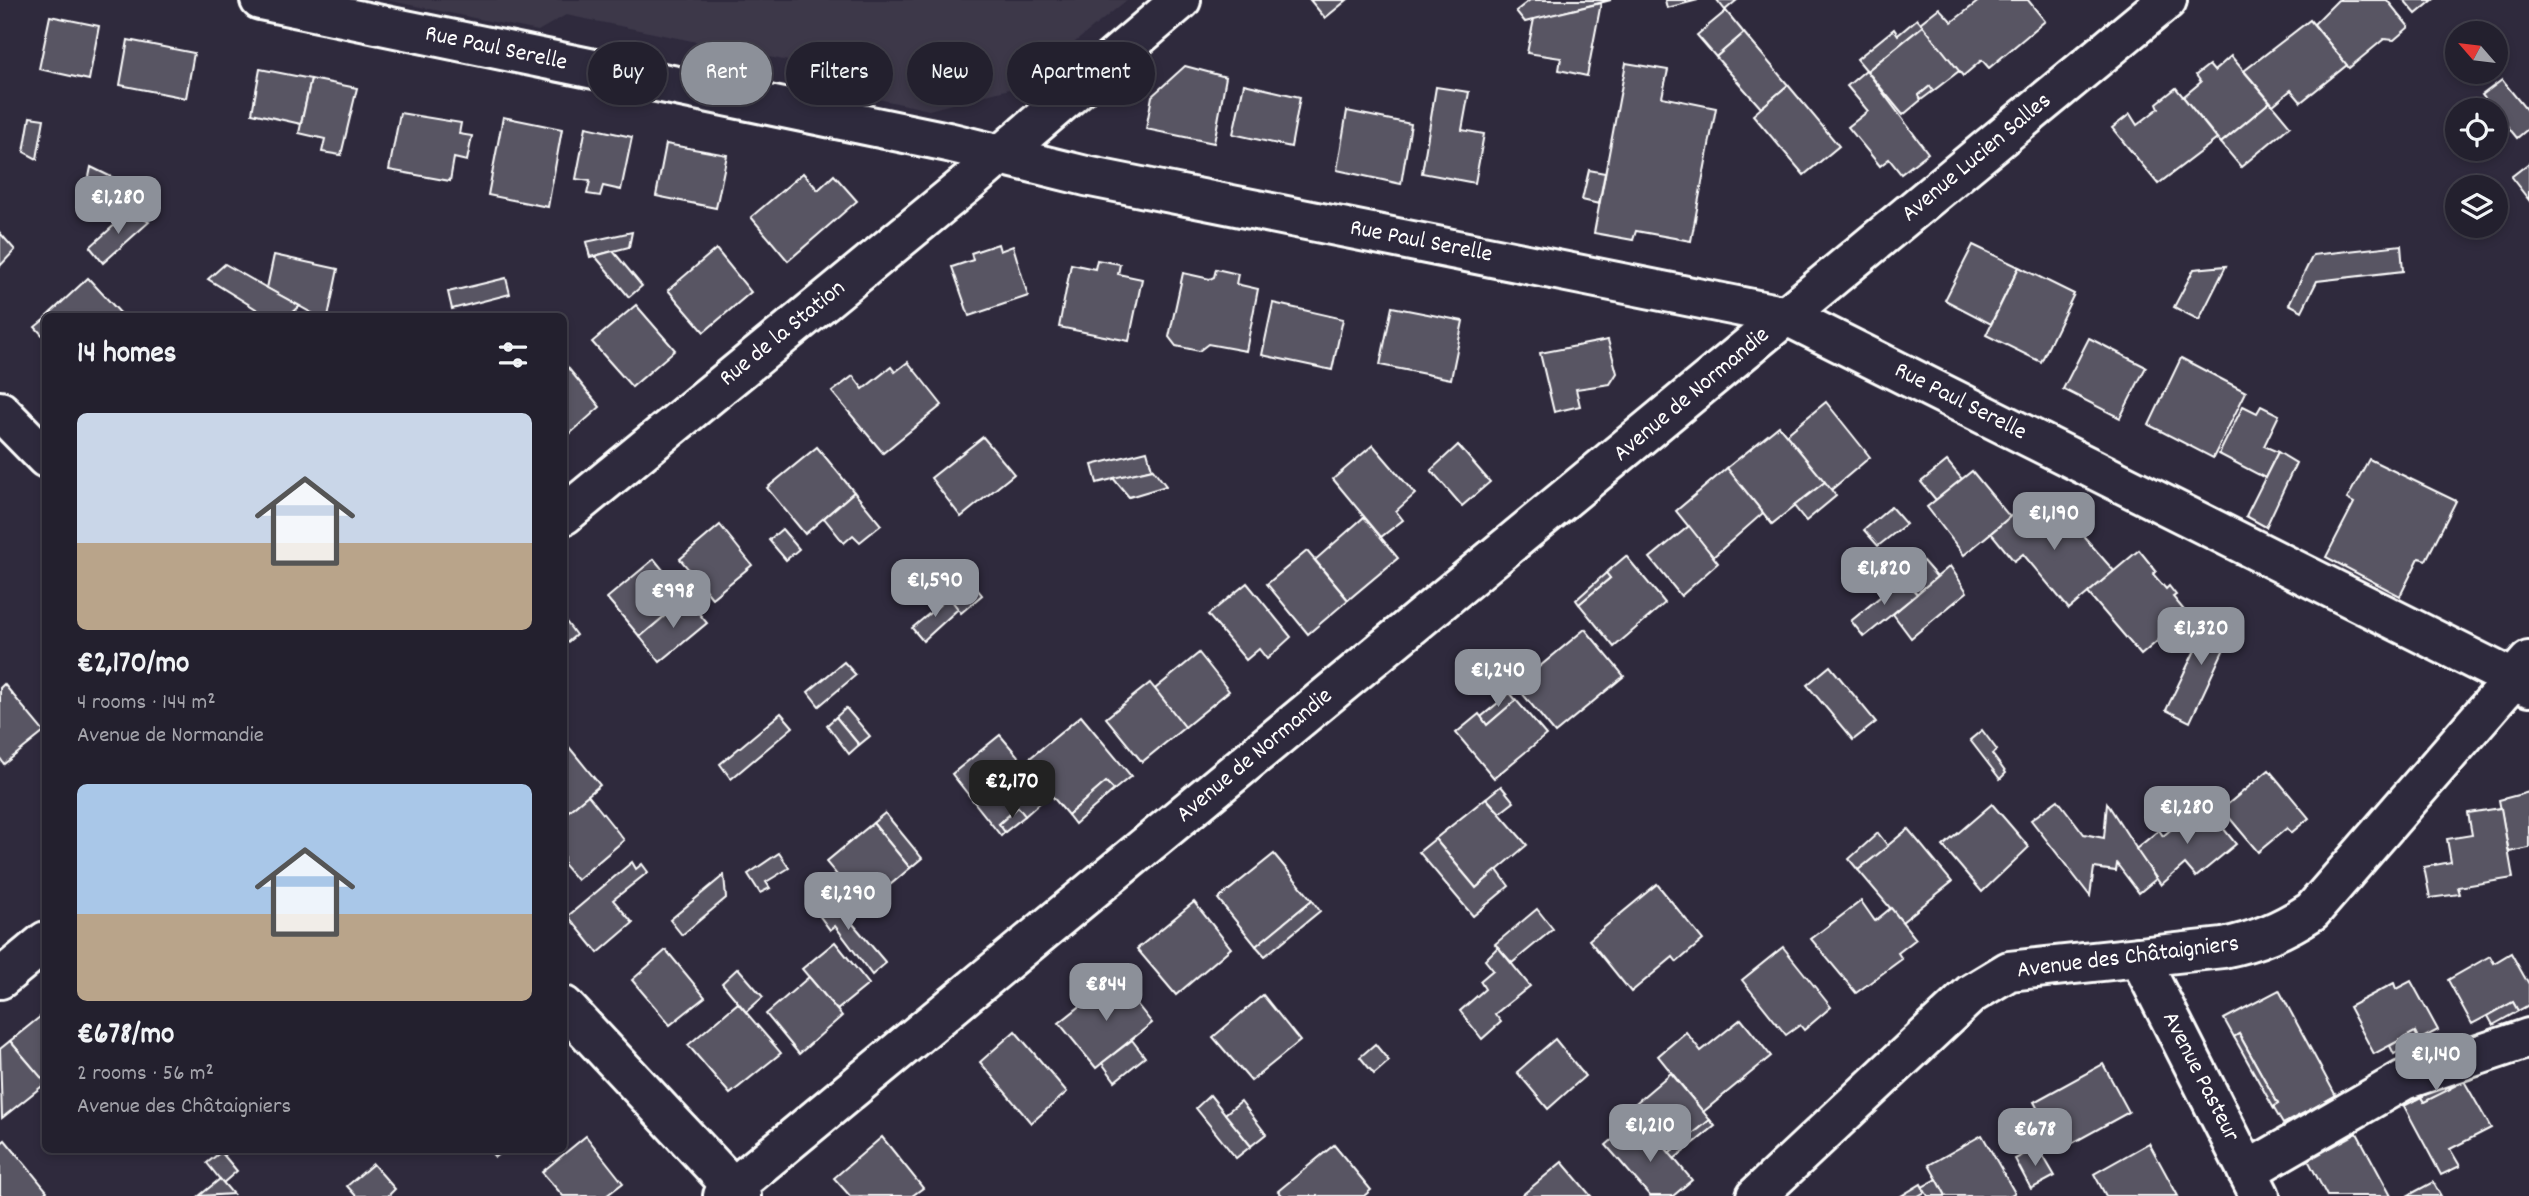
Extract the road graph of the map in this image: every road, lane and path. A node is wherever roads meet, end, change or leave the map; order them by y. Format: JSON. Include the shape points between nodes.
{"nodes":[{"id":1,"x":260,"y":0,"type":"edge"},
{"id":2,"x":1181,"y":0,"type":"edge"},
{"id":3,"x":2167,"y":0,"type":"edge"},
{"id":4,"x":1002,"y":154,"type":"junction"},
{"id":5,"x":1787,"y":316,"type":"junction"},
{"id":6,"x":0,"y":411,"type":"edge"},
{"id":7,"x":42,"y":454,"type":"edge"},
{"id":8,"x":567,"y":513,"type":"edge"},
{"id":9,"x":2524,"y":676,"type":"edge"},
{"id":10,"x":42,"y":944,"type":"edge"},
{"id":11,"x":2139,"y":957,"type":"junction"},
{"id":12,"x":0,"y":979,"type":"edge"},
{"id":13,"x":567,"y":1009,"type":"edge"},
{"id":14,"x":2529,"y":1038,"type":"edge"},
{"id":15,"x":2254,"y":1183,"type":"edge"},
{"id":16,"x":732,"y":1193,"type":"edge"},
{"id":17,"x":1756,"y":1196,"type":"edge"}],
"edges":[{"from":1,"to":4,"type":"street","name":"Rue Paul Serelle"},
{"from":2,"to":4,"type":"street","name":"Rue de la Station"},
{"from":3,"to":5,"type":"street","name":"Avenue Lucien Salles"},
{"from":4,"to":5,"type":"street","name":"Rue Paul Serelle","via":[[1086,176]]},
{"from":4,"to":8,"type":"street","name":"Rue de la Station"},
{"from":5,"to":9,"type":"street","name":"Rue Paul Serelle"},
{"from":5,"to":16,"type":"street","name":"Avenue de Normandie"},
{"from":6,"to":7,"type":"street"},
{"from":9,"to":11,"type":"street","name":"Avenue des Châtaigniers","via":[[2312,911],[2258,941]]},
{"from":10,"to":12,"type":"street"},
{"from":11,"to":15,"type":"street","name":"Avenue Pasteur"},
{"from":11,"to":17,"type":"street","name":"Avenue des Châtaigniers","via":[[2010,971],[1971,994]]},
{"from":13,"to":16,"type":"street"},
{"from":14,"to":15,"type":"street","via":[[2404,1080]]}]}
